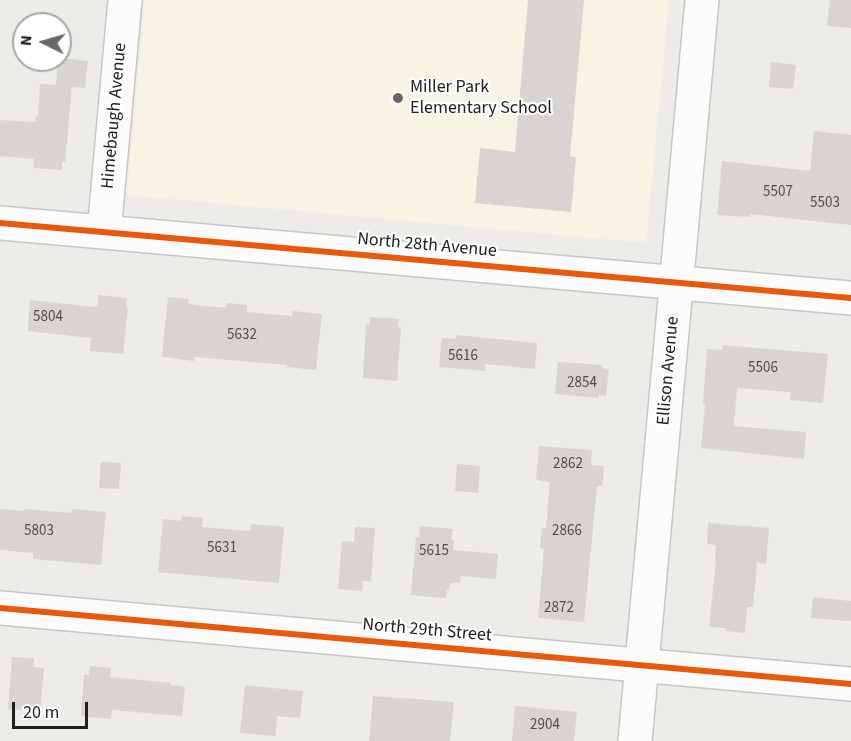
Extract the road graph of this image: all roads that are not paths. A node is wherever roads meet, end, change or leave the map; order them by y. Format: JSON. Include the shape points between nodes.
{"nodes":[{"id":1,"x":125,"y":0,"type":"edge"},
{"id":2,"x":702,"y":0,"type":"edge"},
{"id":3,"x":0,"y":223,"type":"edge"},
{"id":4,"x":104,"y":232,"type":"junction"},
{"id":5,"x":676,"y":283,"type":"junction"},
{"id":6,"x":851,"y":298,"type":"edge"},
{"id":7,"x":0,"y":608,"type":"edge"},
{"id":8,"x":642,"y":665,"type":"junction"},
{"id":9,"x":851,"y":684,"type":"edge"},
{"id":10,"x":635,"y":741,"type":"edge"}],
"edges":[{"from":1,"to":4,"type":"street","name":"Himebaugh Avenue"},
{"from":2,"to":5,"type":"street","name":"Ellison Avenue"},
{"from":3,"to":4,"type":"street","name":"North 28th Avenue"},
{"from":4,"to":5,"type":"street","name":"North 28th Avenue"},
{"from":5,"to":6,"type":"street","name":"North 28th Avenue"},
{"from":5,"to":8,"type":"street","name":"Ellison Avenue"},
{"from":7,"to":8,"type":"street","name":"North 29th Street"},
{"from":8,"to":9,"type":"street","name":"North 29th Street"},
{"from":8,"to":10,"type":"street","name":"Ellison Avenue"}]}
